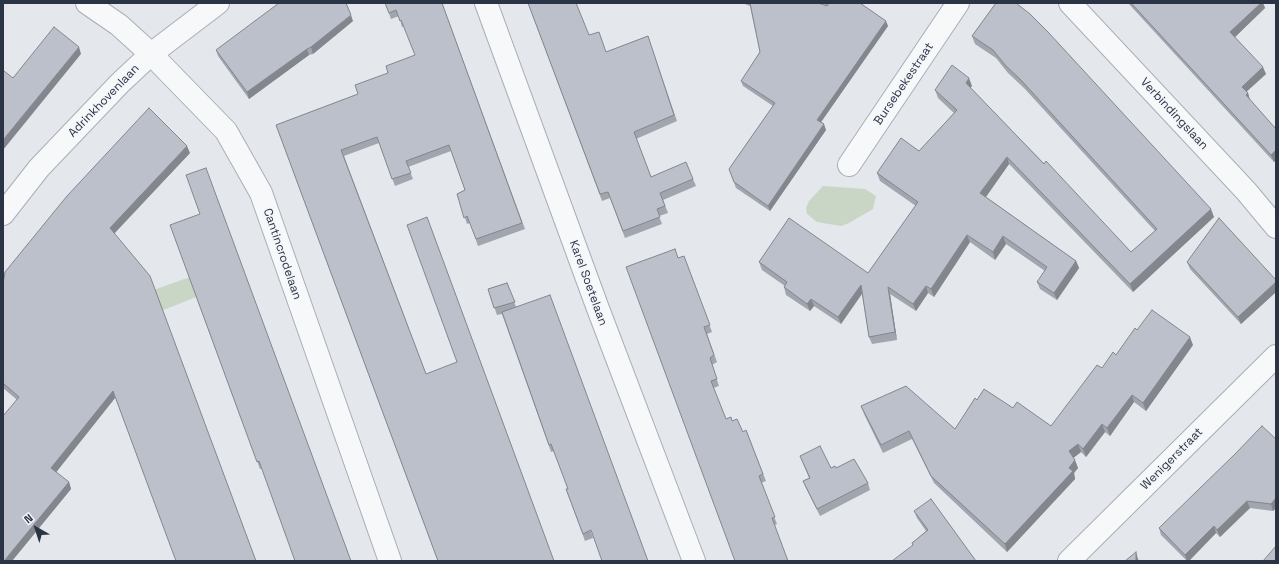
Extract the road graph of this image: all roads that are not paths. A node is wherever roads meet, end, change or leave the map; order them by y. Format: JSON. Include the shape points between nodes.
{"nodes":[{"id":1,"x":87,"y":3,"type":"edge"},
{"id":2,"x":218,"y":3,"type":"edge"},
{"id":3,"x":486,"y":3,"type":"edge"},
{"id":4,"x":958,"y":3,"type":"edge"},
{"id":5,"x":1070,"y":3,"type":"edge"},
{"id":6,"x":151,"y":54,"type":"junction"},
{"id":7,"x":848,"y":165,"type":"dead end"},
{"id":8,"x":3,"y":214,"type":"edge"},
{"id":9,"x":1276,"y":227,"type":"edge"},
{"id":10,"x":1276,"y":356,"type":"edge"},
{"id":11,"x":390,"y":561,"type":"edge"},
{"id":12,"x":694,"y":561,"type":"edge"},
{"id":13,"x":1069,"y":561,"type":"edge"}],
"edges":[{"from":1,"to":6,"type":"street","name":"Cantincrodelaan","via":[[119,25]]},
{"from":2,"to":6,"type":"street","name":"Adrinkhovenlaan"},
{"from":3,"to":12,"type":"street","name":"Karel Soetelaan","via":[[599,313]]},
{"from":4,"to":7,"type":"street","name":"Bursebekestraat"},
{"from":5,"to":9,"type":"street","name":"Verbindingslaan","via":[[1246,191]]},
{"from":6,"to":8,"type":"street","name":"Adrinkhovenlaan","via":[[39,168]]},
{"from":6,"to":11,"type":"street","name":"Cantincrodelaan","via":[[226,131],[261,193]]},
{"from":10,"to":13,"type":"street","name":"Wenigerstraat"}]}
